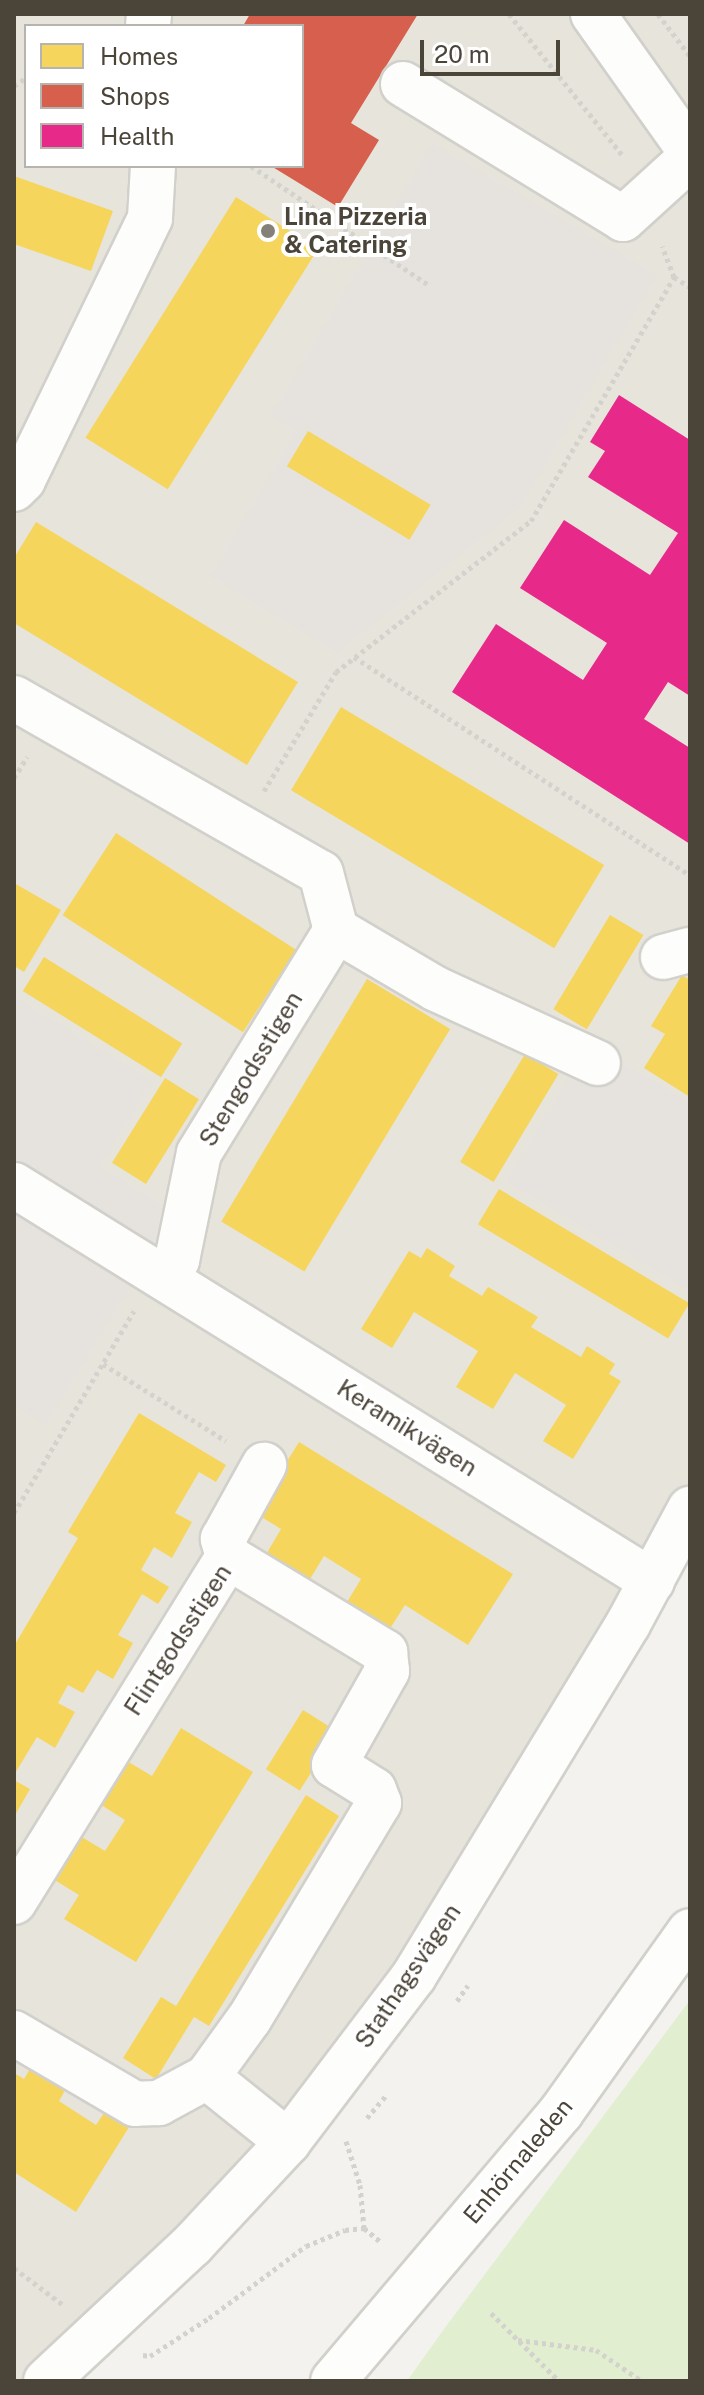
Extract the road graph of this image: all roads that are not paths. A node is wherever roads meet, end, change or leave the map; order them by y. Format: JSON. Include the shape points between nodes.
{"nodes":[{"id":1,"x":593,"y":14,"type":"edge"},
{"id":2,"x":403,"y":84,"type":"dead end"},
{"id":3,"x":690,"y":151,"type":"edge"},
{"id":4,"x":690,"y":158,"type":"edge"},
{"id":5,"x":153,"y":168,"type":"edge"},
{"id":6,"x":14,"y":489,"type":"edge"},
{"id":7,"x":14,"y":698,"type":"edge"},
{"id":8,"x":336,"y":930,"type":"junction"},
{"id":9,"x":598,"y":1063,"type":"dead end"},
{"id":10,"x":14,"y":1185,"type":"edge"},
{"id":11,"x":163,"y":1275,"type":"junction"},
{"id":12,"x":264,"y":1465,"type":"road end"},
{"id":13,"x":690,"y":1509,"type":"edge"},
{"id":14,"x":228,"y":1557,"type":"junction"},
{"id":15,"x":652,"y":1581,"type":"junction"},
{"id":16,"x":14,"y":1902,"type":"edge"},
{"id":17,"x":690,"y":1931,"type":"edge"},
{"id":18,"x":14,"y":2033,"type":"edge"},
{"id":19,"x":207,"y":2077,"type":"junction"},
{"id":20,"x":288,"y":2142,"type":"junction"},
{"id":21,"x":46,"y":2381,"type":"edge"},
{"id":22,"x":333,"y":2381,"type":"edge"}],
"edges":[{"from":1,"to":3,"type":"street"},
{"from":2,"to":4,"type":"street","via":[[623,219]]},
{"from":5,"to":6,"type":"street","via":[[150,218],[23,480]]},
{"from":7,"to":8,"type":"street","via":[[321,873]]},
{"from":8,"to":9,"type":"street","via":[[436,989]]},
{"from":8,"to":11,"type":"street","name":"Stengodsstigen","via":[[199,1153],[177,1260]]},
{"from":10,"to":11,"type":"street"},
{"from":11,"to":15,"type":"street","name":"Keramikvägen"},
{"from":12,"to":14,"type":"street","via":[[223,1539]]},
{"from":13,"to":15,"type":"street","name":"Stathagsvägen"},
{"from":14,"to":16,"type":"street","name":"Flintgodsstigen"},
{"from":14,"to":19,"type":"street","name":"Flintgodsstigen","via":[[385,1652],[388,1662],[334,1765],[374,1790],[379,1803],[249,2019]]},
{"from":15,"to":20,"type":"street","name":"Stathagsvägen","via":[[414,1976]]},
{"from":17,"to":22,"type":"street","name":"Enhörnaleden","via":[[561,2112]]},
{"from":18,"to":19,"type":"street","name":"Flintgodsstigen","via":[[135,2104],[159,2103]]},
{"from":19,"to":20,"type":"street"},
{"from":20,"to":21,"type":"street","name":"Stathagsvägen","via":[[103,2333]]}]}
